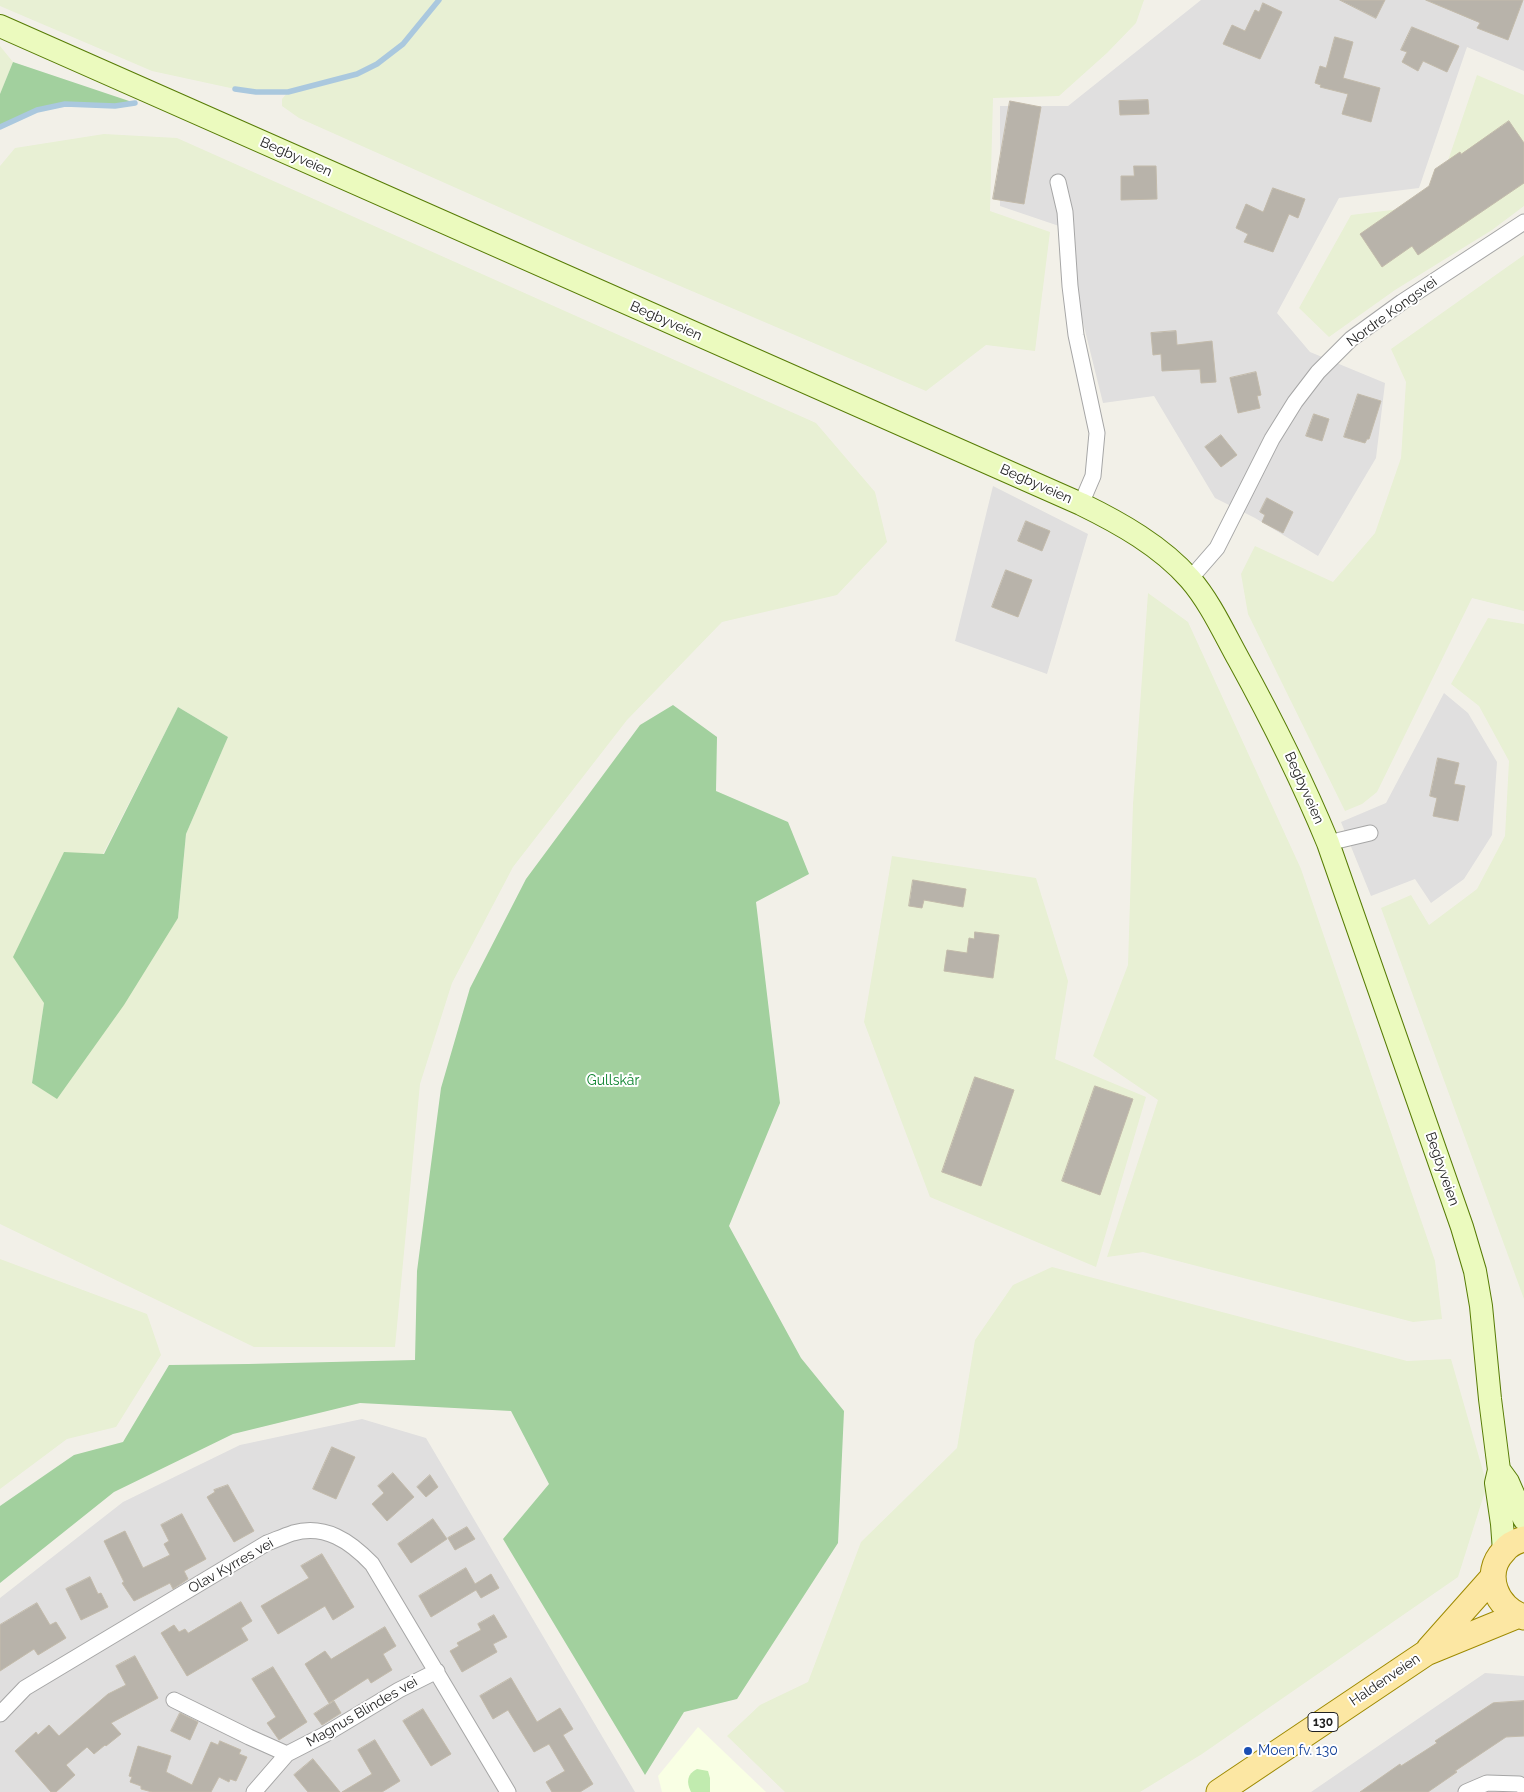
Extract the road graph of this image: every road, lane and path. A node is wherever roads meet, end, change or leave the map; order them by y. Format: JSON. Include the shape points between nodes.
{"nodes":[{"id":1,"x":0,"y":26,"type":"edge"},
{"id":2,"x":1058,"y":182,"type":"dead end"},
{"id":3,"x":1524,"y":222,"type":"edge"},
{"id":4,"x":1081,"y":504,"type":"junction"},
{"id":5,"x":1190,"y":579,"type":"junction"},
{"id":6,"x":1370,"y":833,"type":"dead end"},
{"id":7,"x":1328,"y":843,"type":"junction"},
{"id":8,"x":1500,"y":1470,"type":"junction"},
{"id":9,"x":1524,"y":1519,"type":"edge"},
{"id":10,"x":1514,"y":1545,"type":"edge"},
{"id":11,"x":1493,"y":1577,"type":"junction"},
{"id":12,"x":1521,"y":1616,"type":"edge"},
{"id":13,"x":1426,"y":1653,"type":"junction"},
{"id":14,"x":437,"y":1671,"type":"junction"},
{"id":15,"x":174,"y":1700,"type":"dead end"},
{"id":16,"x":0,"y":1714,"type":"edge"},
{"id":17,"x":287,"y":1754,"type":"junction"},
{"id":18,"x":1524,"y":1787,"type":"edge"},
{"id":19,"x":254,"y":1792,"type":"edge"},
{"id":20,"x":508,"y":1792,"type":"edge"},
{"id":21,"x":1219,"y":1792,"type":"edge"},
{"id":22,"x":1466,"y":1792,"type":"edge"}],
"edges":[{"from":1,"to":4,"type":"main road","name":"Begbyveien"},
{"from":2,"to":4,"type":"street","via":[[1065,212],[1076,335],[1097,433],[1093,476]]},
{"from":3,"to":5,"type":"street","name":"Nordre Kongsvei","via":[[1351,339],[1318,372],[1272,439],[1217,548]]},
{"from":4,"to":5,"type":"main road","name":"Begbyveien","via":[[1157,548]]},
{"from":5,"to":7,"type":"main road","name":"Begbyveien","via":[[1270,715]]},
{"from":6,"to":7,"type":"street"},
{"from":7,"to":8,"type":"main road","name":"Begbyveien","via":[[1475,1271]]},
{"from":8,"to":9,"type":"main road","name":"Begbyveien"},
{"from":8,"to":10,"type":"main road","name":"Begbyveien","via":[[1496,1483],[1502,1524]]},
{"from":10,"to":11,"type":"main road","number":"130","via":[[1495,1567]]},
{"from":11,"to":12,"type":"main road","number":"130","via":[[1503,1604]]},
{"from":11,"to":13,"type":"main road","name":"Haldenveien","number":"130"},
{"from":12,"to":13,"type":"main road","name":"Haldenveien","number":"130"},
{"from":13,"to":21,"type":"main road","name":"Haldenveien","number":"130"},
{"from":14,"to":16,"type":"street","name":"Olav Kyrres vei","via":[[372,1564],[344,1539],[309,1530],[267,1543],[26,1688]]},
{"from":14,"to":17,"type":"street","name":"Magnus Blindes vei"},
{"from":14,"to":20,"type":"street","name":"Olav Kyrres vei"},
{"from":15,"to":17,"type":"street"},
{"from":17,"to":19,"type":"street","name":"Magnus Blindes vei"},
{"from":18,"to":22,"type":"street","via":[[1487,1783]]}]}
